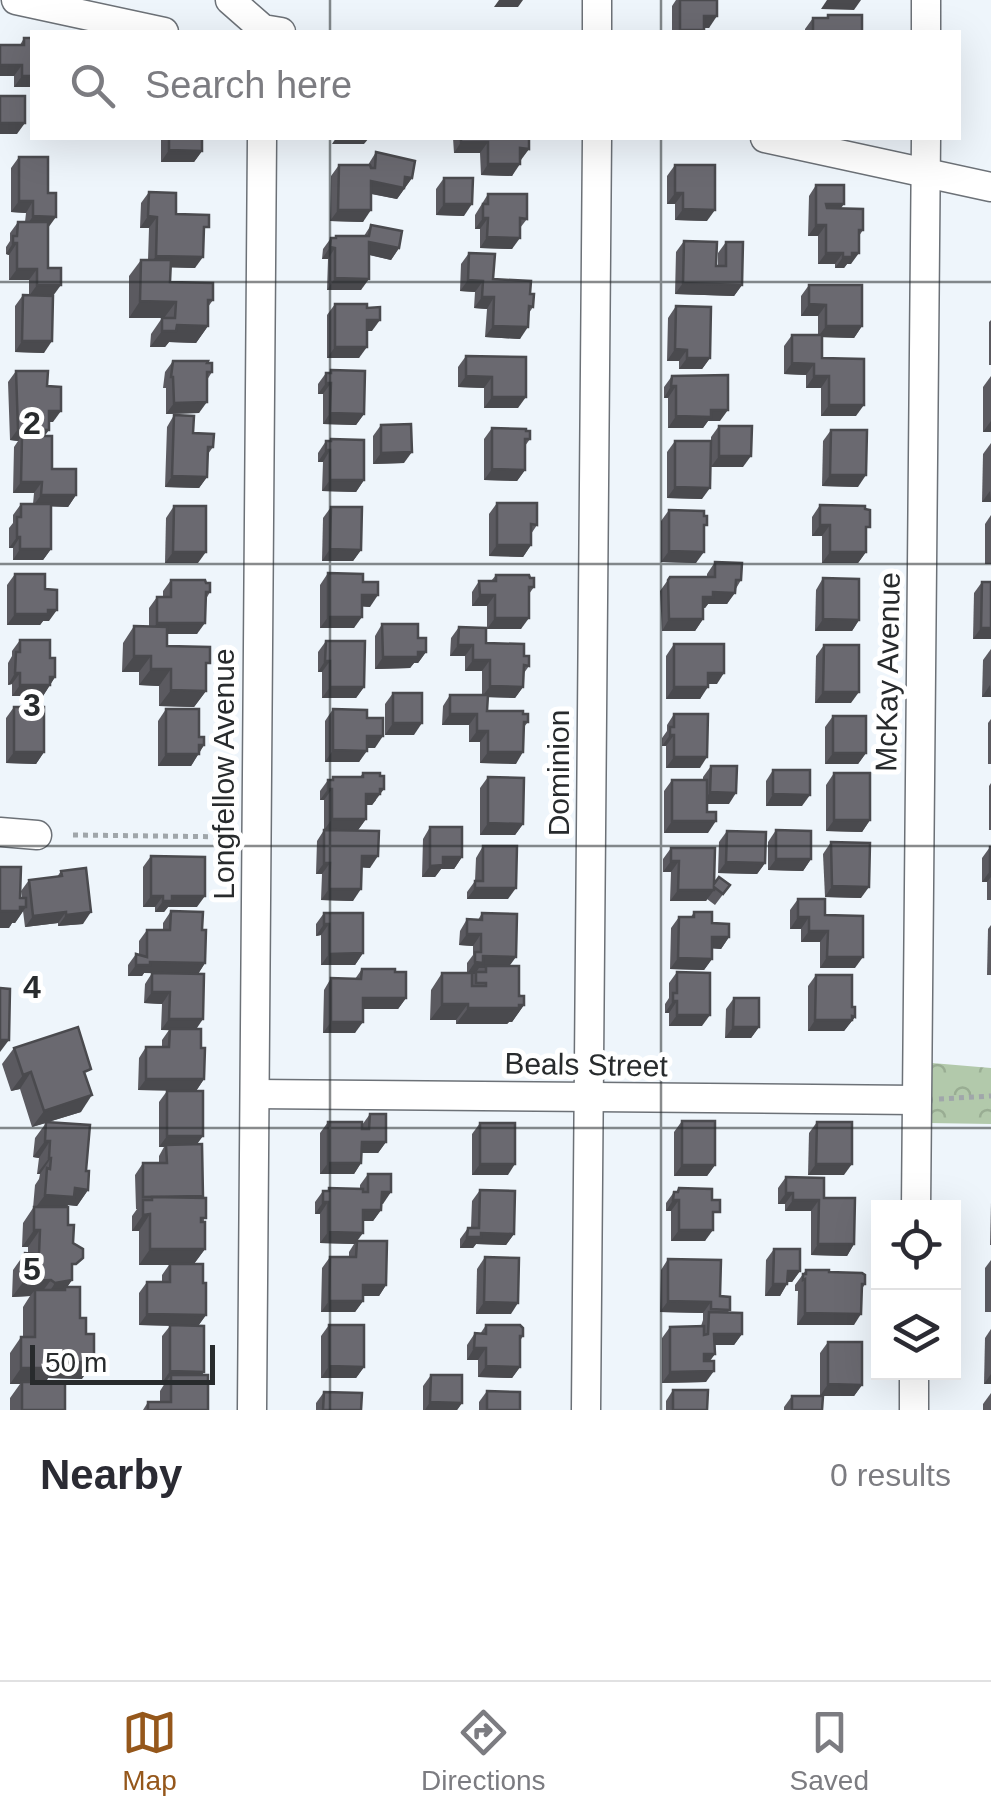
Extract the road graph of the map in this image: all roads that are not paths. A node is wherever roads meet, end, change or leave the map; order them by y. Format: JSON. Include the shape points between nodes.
{"nodes":[{"id":1,"x":16,"y":0,"type":"edge"},
{"id":2,"x":230,"y":0,"type":"edge"},
{"id":3,"x":263,"y":0,"type":"edge"},
{"id":4,"x":597,"y":0,"type":"edge"},
{"id":5,"x":926,"y":0,"type":"edge"},
{"id":6,"x":155,"y":30,"type":"edge"},
{"id":7,"x":263,"y":30,"type":"edge"},
{"id":8,"x":265,"y":30,"type":"edge"},
{"id":9,"x":597,"y":30,"type":"edge"},
{"id":10,"x":926,"y":30,"type":"edge"},
{"id":11,"x":262,"y":140,"type":"edge"},
{"id":12,"x":596,"y":140,"type":"edge"},
{"id":13,"x":775,"y":140,"type":"edge"},
{"id":14,"x":926,"y":140,"type":"edge"},
{"id":15,"x":925,"y":172,"type":"junction"},
{"id":16,"x":991,"y":187,"type":"edge"},
{"id":17,"x":0,"y":832,"type":"edge"},
{"id":18,"x":38,"y":835,"type":"dead end"},
{"id":19,"x":255,"y":1094,"type":"junction"},
{"id":20,"x":589,"y":1098,"type":"junction"},
{"id":21,"x":928,"y":1099,"type":"junction"},
{"id":22,"x":917,"y":1200,"type":"edge"},
{"id":23,"x":914,"y":1380,"type":"edge"},
{"id":24,"x":252,"y":1410,"type":"edge"},
{"id":25,"x":586,"y":1410,"type":"edge"},
{"id":26,"x":914,"y":1410,"type":"edge"}],
"edges":[{"from":1,"to":6,"type":"street"},
{"from":2,"to":7,"type":"street"},
{"from":3,"to":8,"type":"street"},
{"from":4,"to":9,"type":"street"},
{"from":5,"to":10,"type":"street"},
{"from":11,"to":19,"type":"street","name":"Longfellow Avenue"},
{"from":12,"to":20,"type":"street","name":"Dominion"},
{"from":13,"to":15,"type":"street"},
{"from":14,"to":15,"type":"street","name":"McKay Avenue"},
{"from":15,"to":16,"type":"street"},
{"from":15,"to":21,"type":"street","name":"McKay Avenue"},
{"from":17,"to":18,"type":"street"},
{"from":19,"to":20,"type":"street","name":"Beals Street"},
{"from":19,"to":24,"type":"street","name":"Longfellow Avenue"},
{"from":20,"to":21,"type":"street","name":"Beals Street"},
{"from":20,"to":25,"type":"street","name":"Dominion"},
{"from":21,"to":22,"type":"street","name":"McKay Avenue"},
{"from":23,"to":26,"type":"street"}]}
